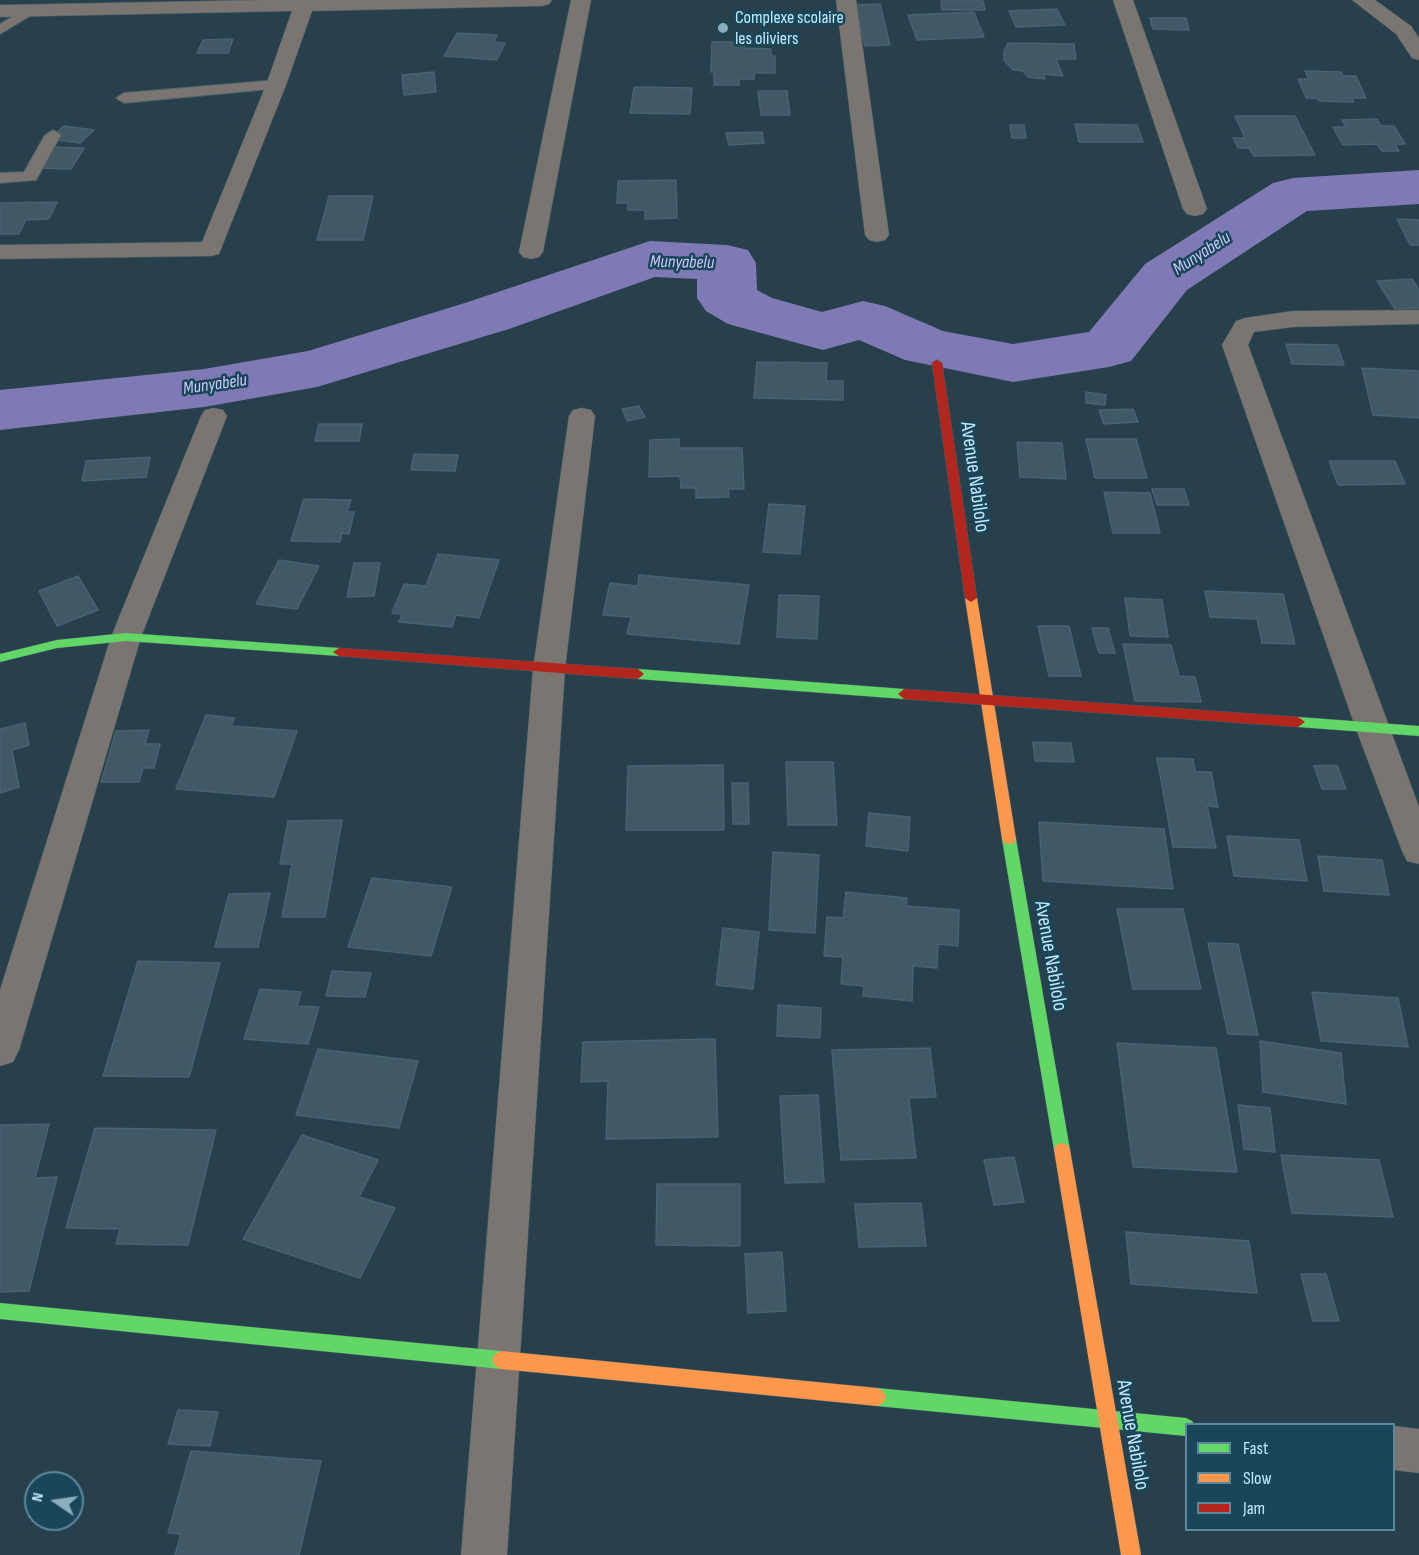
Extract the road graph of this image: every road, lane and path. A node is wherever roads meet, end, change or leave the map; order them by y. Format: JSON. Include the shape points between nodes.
{"nodes":[{"id":1,"x":542,"y":0,"type":"edge"},
{"id":2,"x":581,"y":0,"type":"edge"},
{"id":3,"x":846,"y":0,"type":"edge"},
{"id":4,"x":1123,"y":0,"type":"edge"},
{"id":5,"x":1362,"y":0,"type":"edge"},
{"id":6,"x":305,"y":3,"type":"edge"},
{"id":7,"x":30,"y":10,"type":"junction"},
{"id":8,"x":0,"y":11,"type":"edge"},
{"id":9,"x":0,"y":30,"type":"edge"},
{"id":10,"x":1419,"y":54,"type":"edge"},
{"id":11,"x":276,"y":85,"type":"junction"},
{"id":12,"x":124,"y":98,"type":"dead end"},
{"id":13,"x":53,"y":135,"type":"dead end"},
{"id":14,"x":0,"y":178,"type":"edge"},
{"id":15,"x":1195,"y":209,"type":"dead end"},
{"id":16,"x":877,"y":235,"type":"dead end"},
{"id":17,"x":0,"y":252,"type":"edge"},
{"id":18,"x":531,"y":252,"type":"dead end"},
{"id":19,"x":1419,"y":317,"type":"edge"},
{"id":20,"x":937,"y":363,"type":"dead end"},
{"id":21,"x":214,"y":416,"type":"dead end"},
{"id":22,"x":582,"y":416,"type":"dead end"},
{"id":23,"x":126,"y":637,"type":"junction"},
{"id":24,"x":0,"y":658,"type":"edge"},
{"id":25,"x":549,"y":669,"type":"junction"},
{"id":26,"x":984,"y":699,"type":"junction"},
{"id":27,"x":1372,"y":729,"type":"junction"},
{"id":28,"x":1419,"y":731,"type":"edge"},
{"id":29,"x":1419,"y":851,"type":"edge"},
{"id":30,"x":0,"y":1050,"type":"edge"},
{"id":31,"x":0,"y":1311,"type":"edge"},
{"id":32,"x":496,"y":1361,"type":"junction"},
{"id":33,"x":1108,"y":1419,"type":"junction"},
{"id":34,"x":1185,"y":1427,"type":"edge"},
{"id":35,"x":1395,"y":1448,"type":"edge"},
{"id":36,"x":1419,"y":1451,"type":"edge"},
{"id":37,"x":484,"y":1555,"type":"edge"},
{"id":38,"x":1131,"y":1555,"type":"edge"}],
"edges":[{"from":1,"to":6,"type":"street"},
{"from":2,"to":18,"type":"street"},
{"from":3,"to":16,"type":"street"},
{"from":4,"to":15,"type":"street"},
{"from":5,"to":10,"type":"street","via":[[1404,30]]},
{"from":6,"to":7,"type":"street"},
{"from":6,"to":11,"type":"street"},
{"from":7,"to":8,"type":"street"},
{"from":7,"to":9,"type":"lane"},
{"from":11,"to":12,"type":"lane"},
{"from":11,"to":17,"type":"street","via":[[211,249]]},
{"from":13,"to":14,"type":"lane","via":[[30,177]]},
{"from":19,"to":27,"type":"street","via":[[1293,319],[1245,326],[1235,345]]},
{"from":20,"to":26,"type":"street","name":"Avenue Nabilolo"},
{"from":21,"to":23,"type":"street"},
{"from":22,"to":25,"type":"street"},
{"from":23,"to":24,"type":"street","via":[[57,644]]},
{"from":23,"to":25,"type":"street"},
{"from":23,"to":30,"type":"street"},
{"from":25,"to":26,"type":"street"},
{"from":25,"to":32,"type":"street"},
{"from":26,"to":27,"type":"street"},
{"from":26,"to":33,"type":"street","name":"Avenue Nabilolo"},
{"from":27,"to":28,"type":"street"},
{"from":27,"to":29,"type":"street"},
{"from":31,"to":32,"type":"street"},
{"from":32,"to":33,"type":"street"},
{"from":32,"to":37,"type":"street"},
{"from":33,"to":34,"type":"street"},
{"from":33,"to":38,"type":"street","name":"Avenue Nabilolo"},
{"from":35,"to":36,"type":"street"}]}
